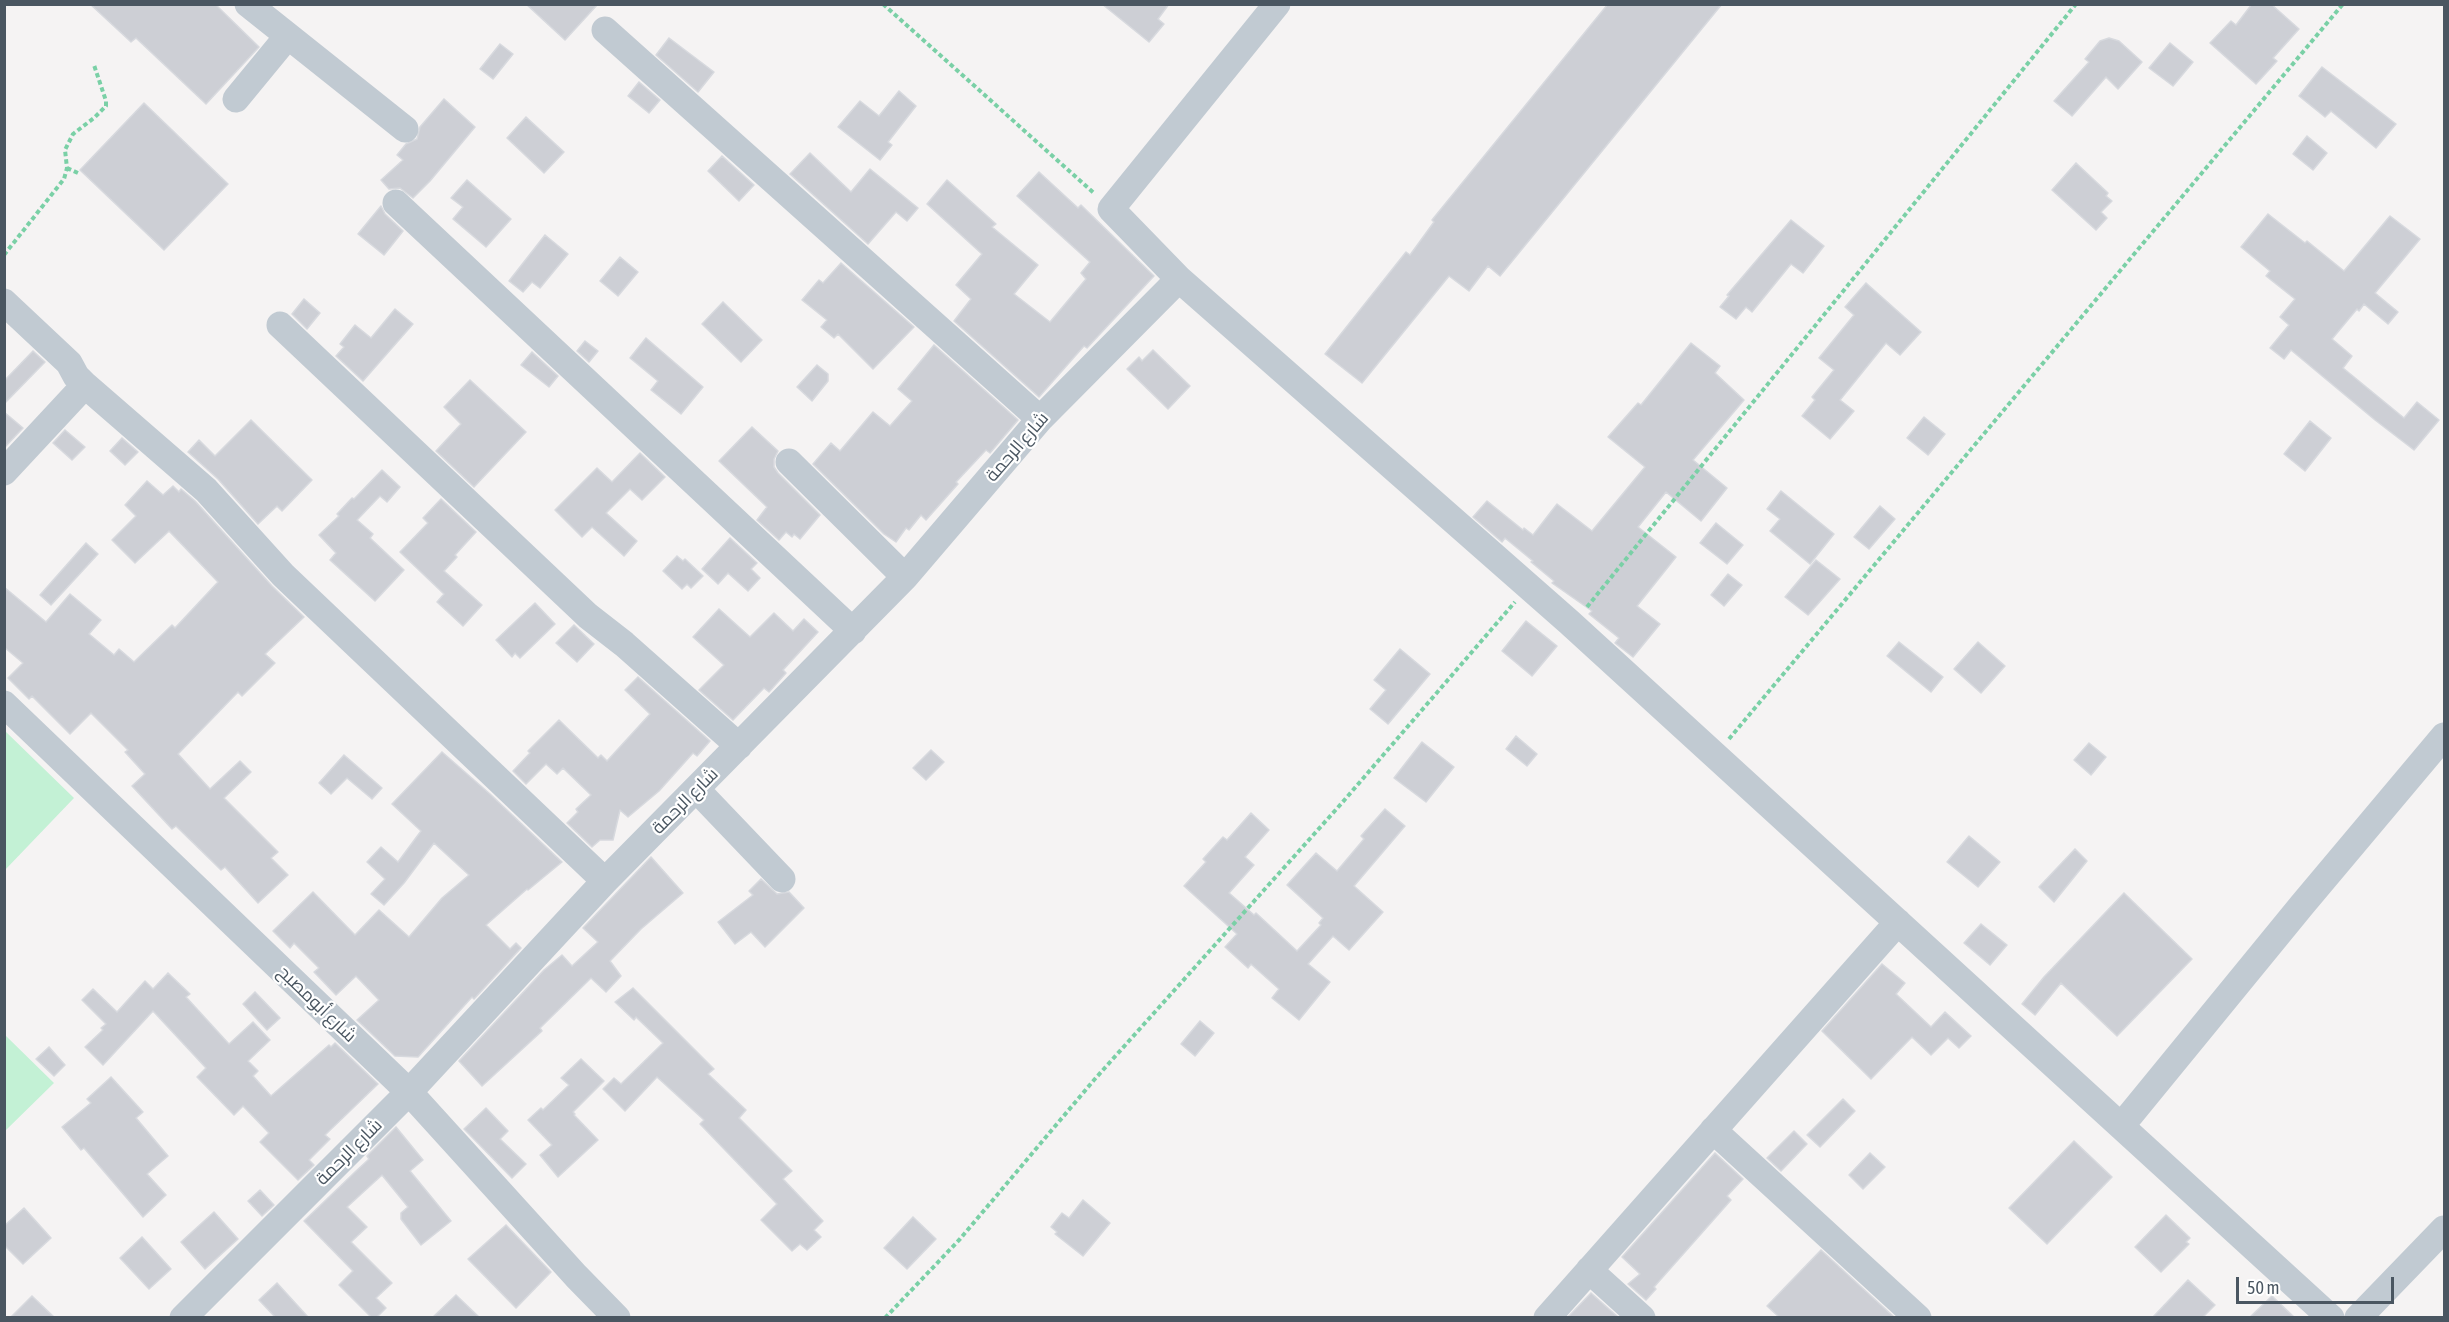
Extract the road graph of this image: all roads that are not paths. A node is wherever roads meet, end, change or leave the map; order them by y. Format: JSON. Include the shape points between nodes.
{"nodes":[{"id":1,"x":248,"y":4,"type":"edge"},
{"id":2,"x":1277,"y":4,"type":"edge"},
{"id":3,"x":605,"y":30,"type":"dead end"},
{"id":4,"x":287,"y":37,"type":"junction"},
{"id":5,"x":236,"y":99,"type":"dead end"},
{"id":6,"x":405,"y":129,"type":"dead end"},
{"id":7,"x":396,"y":203,"type":"dead end"},
{"id":8,"x":1179,"y":279,"type":"junction"},
{"id":9,"x":4,"y":302,"type":"edge"},
{"id":10,"x":280,"y":325,"type":"dead end"},
{"id":11,"x":85,"y":385,"type":"junction"},
{"id":12,"x":1040,"y":419,"type":"junction"},
{"id":13,"x":789,"y":462,"type":"dead end"},
{"id":14,"x":4,"y":472,"type":"edge"},
{"id":15,"x":905,"y":578,"type":"junction"},
{"id":16,"x":853,"y":631,"type":"junction"},
{"id":17,"x":4,"y":704,"type":"edge"},
{"id":18,"x":2445,"y":736,"type":"edge"},
{"id":19,"x":740,"y":746,"type":"junction"},
{"id":20,"x":696,"y":789,"type":"junction"},
{"id":21,"x":782,"y":879,"type":"dead end"},
{"id":22,"x":605,"y":881,"type":"junction"},
{"id":23,"x":1898,"y":921,"type":"junction"},
{"id":24,"x":409,"y":1092,"type":"junction"},
{"id":25,"x":2122,"y":1125,"type":"junction"},
{"id":26,"x":1713,"y":1130,"type":"junction"},
{"id":27,"x":2445,"y":1229,"type":"edge"},
{"id":28,"x":1589,"y":1270,"type":"junction"},
{"id":29,"x":183,"y":1317,"type":"edge"},
{"id":30,"x":617,"y":1317,"type":"edge"},
{"id":31,"x":1547,"y":1317,"type":"edge"},
{"id":32,"x":1642,"y":1317,"type":"edge"},
{"id":33,"x":1918,"y":1317,"type":"edge"},
{"id":34,"x":2331,"y":1317,"type":"edge"},
{"id":35,"x":2358,"y":1317,"type":"edge"}],
"edges":[{"from":1,"to":4,"type":"street"},
{"from":2,"to":8,"type":"street","via":[[1111,209]]},
{"from":3,"to":12,"type":"street"},
{"from":4,"to":5,"type":"street"},
{"from":4,"to":6,"type":"street"},
{"from":7,"to":16,"type":"street"},
{"from":8,"to":12,"type":"street","name":"شارع الرحمة"},
{"from":8,"to":23,"type":"street","via":[[1572,625]]},
{"from":9,"to":11,"type":"street","via":[[69,363]]},
{"from":10,"to":19,"type":"street","via":[[588,616]]},
{"from":11,"to":14,"type":"street"},
{"from":11,"to":22,"type":"street","via":[[206,490],[284,575]]},
{"from":12,"to":15,"type":"street","name":"شارع الرحمة"},
{"from":13,"to":15,"type":"street"},
{"from":15,"to":16,"type":"street","name":"شارع الرحمة"},
{"from":16,"to":19,"type":"street","name":"شارع الرحمة"},
{"from":17,"to":24,"type":"street","name":"شارع أبومصبح"},
{"from":18,"to":25,"type":"street"},
{"from":19,"to":20,"type":"street","name":"شارع الرحمة"},
{"from":20,"to":21,"type":"street"},
{"from":20,"to":22,"type":"street","name":"شارع الرحمة"},
{"from":22,"to":24,"type":"street","name":"شارع الرحمة"},
{"from":23,"to":25,"type":"street"},
{"from":23,"to":26,"type":"street"},
{"from":24,"to":29,"type":"street","name":"شارع الرحمة"},
{"from":24,"to":30,"type":"street","name":"شارع أبومصبح"},
{"from":25,"to":34,"type":"street"},
{"from":26,"to":28,"type":"street"},
{"from":26,"to":33,"type":"street"},
{"from":27,"to":35,"type":"street"},
{"from":28,"to":31,"type":"street"},
{"from":28,"to":32,"type":"street"}]}
